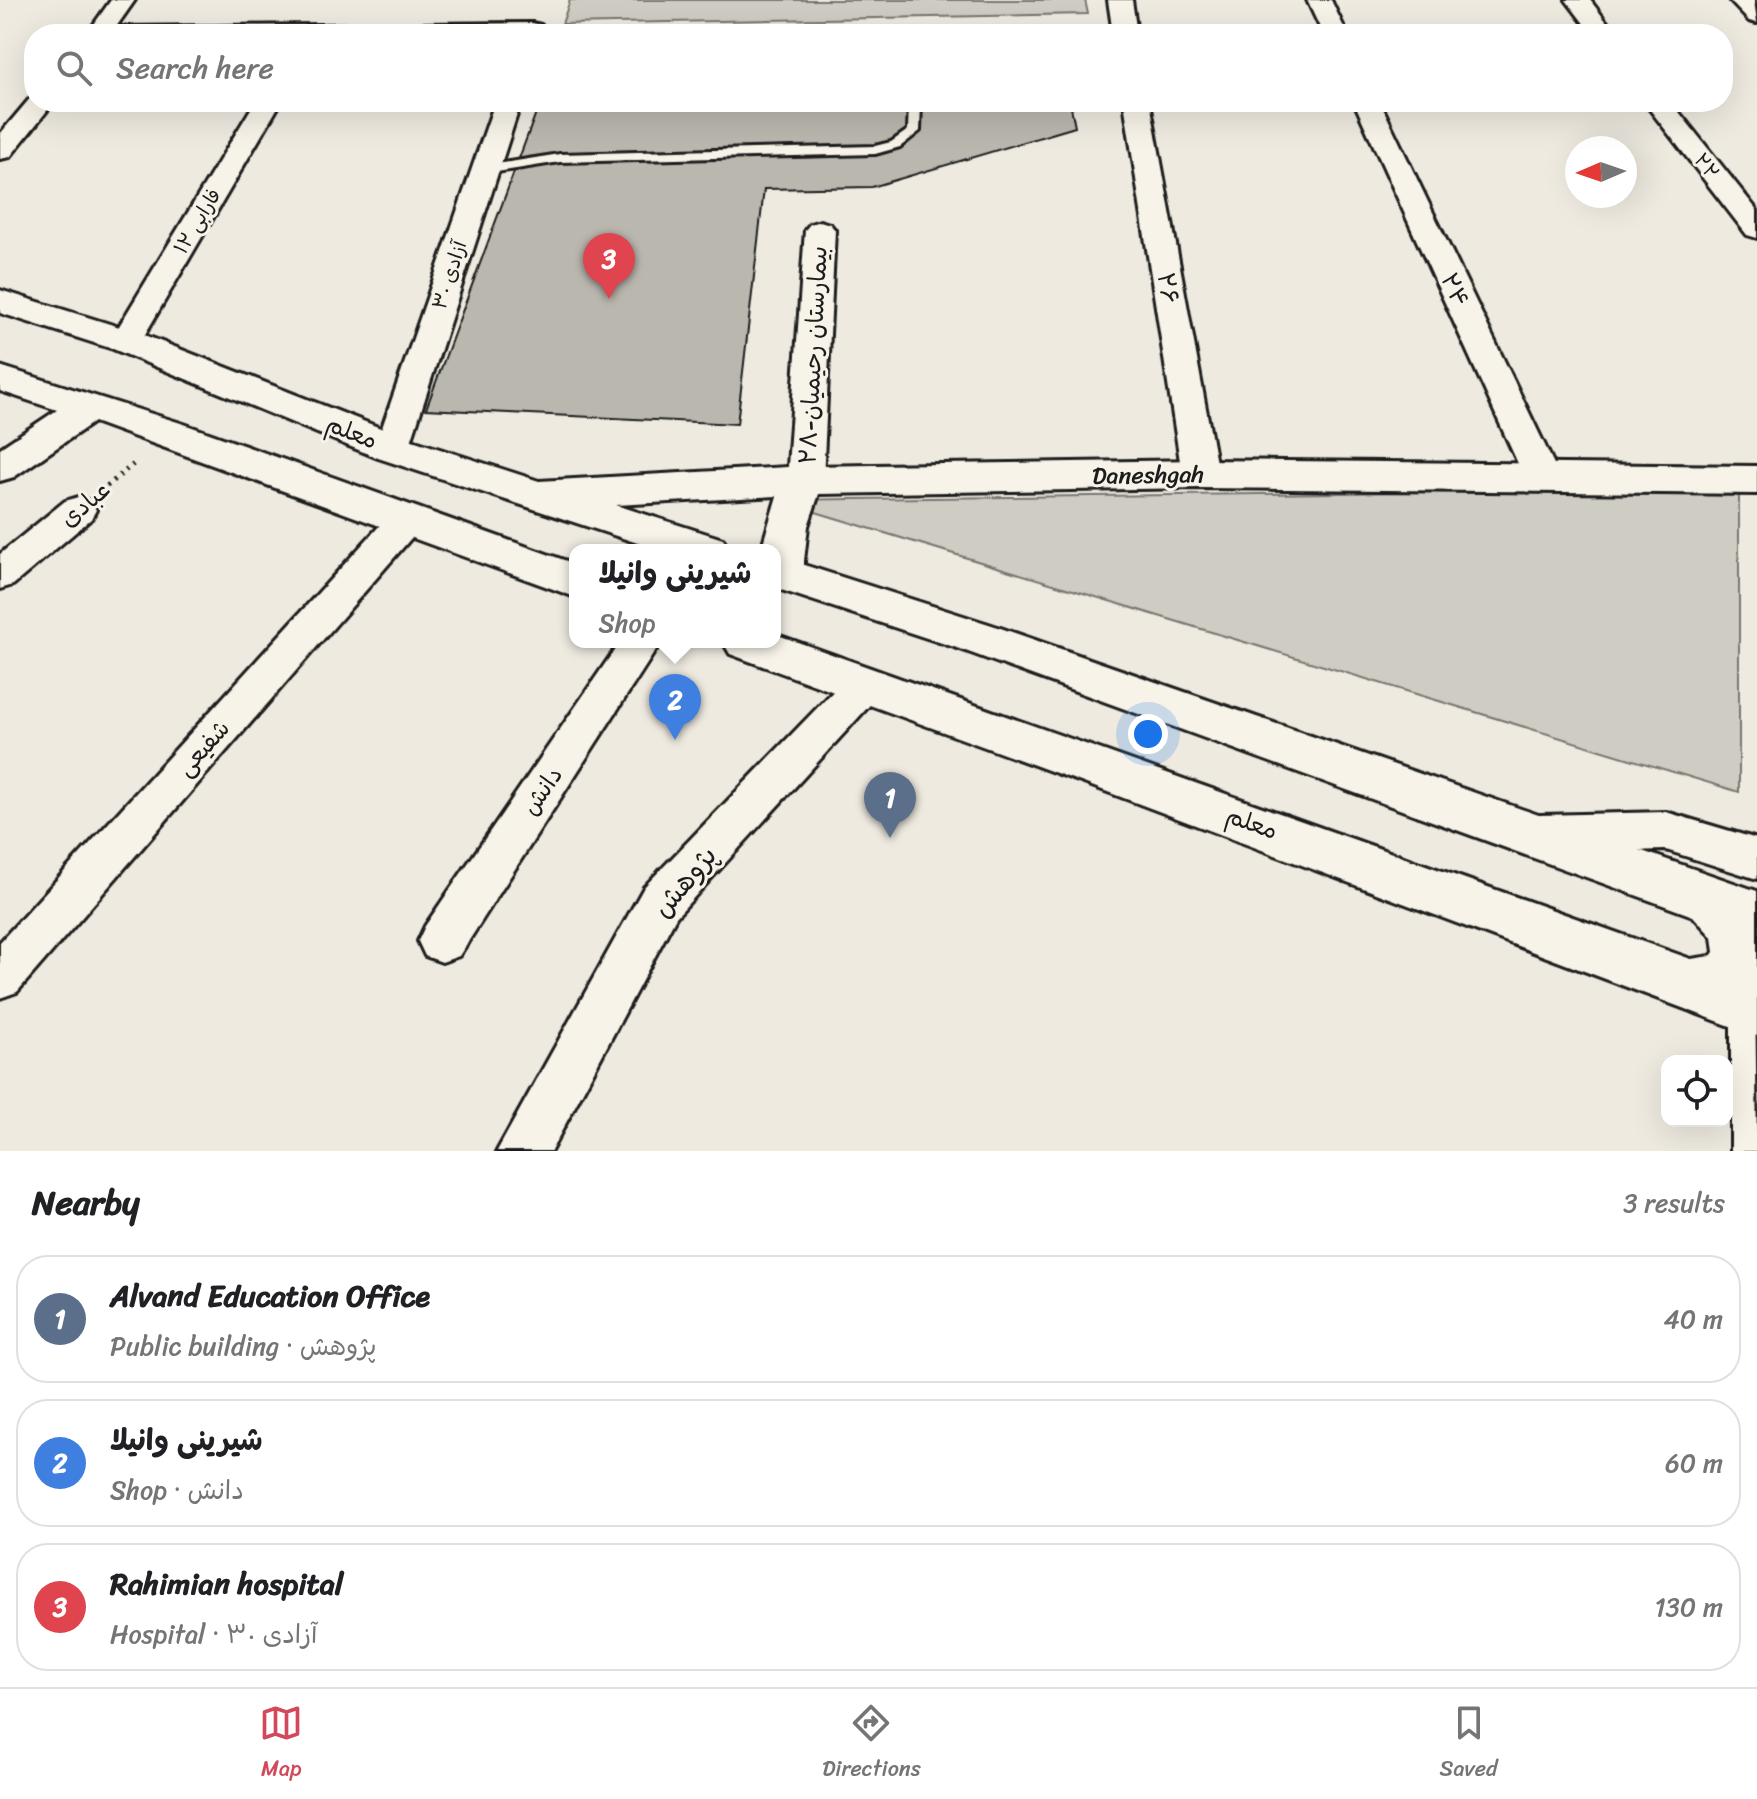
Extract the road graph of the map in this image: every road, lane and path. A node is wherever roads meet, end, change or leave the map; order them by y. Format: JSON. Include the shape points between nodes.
{"nodes":[{"id":1,"x":123,"y":0,"type":"edge"},
{"id":2,"x":1120,"y":0,"type":"edge"},
{"id":3,"x":1319,"y":0,"type":"edge"},
{"id":4,"x":1578,"y":0,"type":"edge"},
{"id":5,"x":1741,"y":0,"type":"edge"},
{"id":6,"x":1757,"y":16,"type":"edge"},
{"id":7,"x":106,"y":24,"type":"edge"},
{"id":8,"x":1124,"y":24,"type":"edge"},
{"id":9,"x":1330,"y":24,"type":"edge"},
{"id":10,"x":1596,"y":24,"type":"edge"},
{"id":11,"x":33,"y":112,"type":"edge"},
{"id":12,"x":262,"y":112,"type":"edge"},
{"id":13,"x":504,"y":112,"type":"edge"},
{"id":14,"x":915,"y":112,"type":"edge"},
{"id":15,"x":1139,"y":112,"type":"edge"},
{"id":16,"x":1372,"y":112,"type":"edge"},
{"id":17,"x":1665,"y":112,"type":"edge"},
{"id":18,"x":0,"y":151,"type":"edge"},
{"id":19,"x":484,"y":170,"type":"junction"},
{"id":20,"x":1757,"y":229,"type":"edge"},
{"id":21,"x":820,"y":230,"type":"dead end"},
{"id":22,"x":0,"y":301,"type":"edge"},
{"id":23,"x":126,"y":341,"type":"junction"},
{"id":24,"x":0,"y":378,"type":"edge"},
{"id":25,"x":87,"y":408,"type":"junction"},
{"id":26,"x":170,"y":433,"type":"junction"},
{"id":27,"x":392,"y":448,"type":"junction"},
{"id":28,"x":0,"y":467,"type":"edge"},
{"id":29,"x":1200,"y":474,"type":"junction"},
{"id":30,"x":1543,"y":479,"type":"junction"},
{"id":31,"x":805,"y":480,"type":"junction"},
{"id":32,"x":1757,"y":480,"type":"edge"},
{"id":33,"x":539,"y":495,"type":"junction"},
{"id":34,"x":78,"y":510,"type":"joint"},
{"id":35,"x":406,"y":520,"type":"junction"},
{"id":36,"x":690,"y":544,"type":"edge"},
{"id":37,"x":781,"y":547,"type":"edge"},
{"id":38,"x":781,"y":574,"type":"edge"},
{"id":39,"x":0,"y":575,"type":"edge"},
{"id":40,"x":569,"y":579,"type":"edge"},
{"id":41,"x":637,"y":648,"type":"edge"},
{"id":42,"x":763,"y":648,"type":"edge"},
{"id":43,"x":865,"y":684,"type":"junction"},
{"id":44,"x":1530,"y":834,"type":"junction"},
{"id":45,"x":1757,"y":859,"type":"edge"},
{"id":46,"x":1734,"y":907,"type":"edge"},
{"id":47,"x":442,"y":941,"type":"dead end"},
{"id":48,"x":0,"y":976,"type":"edge"},
{"id":49,"x":1690,"y":985,"type":"junction"},
{"id":50,"x":1756,"y":1009,"type":"edge"},
{"id":51,"x":523,"y":1151,"type":"edge"},
{"id":52,"x":1757,"y":1151,"type":"edge"}],
"edges":[{"from":1,"to":7,"type":"street"},
{"from":2,"to":8,"type":"street"},
{"from":3,"to":9,"type":"street"},
{"from":4,"to":10,"type":"street"},
{"from":5,"to":6,"type":"street"},
{"from":11,"to":18,"type":"street"},
{"from":12,"to":23,"type":"street","name":"فارابی ۱۲"},
{"from":13,"to":19,"type":"street","name":"آزادی ۳۰"},
{"from":14,"to":19,"type":"lane","via":[[914,131],[890,148],[560,158]]},
{"from":15,"to":29,"type":"street","name":"۲۶"},
{"from":16,"to":30,"type":"street","name":"۲۴"},
{"from":17,"to":20,"type":"street","name":"۲۲"},
{"from":19,"to":27,"type":"street","name":"آزادی ۳۰"},
{"from":21,"to":31,"type":"street","name":"۲۸-بیمارستان رحیمیان"},
{"from":22,"to":23,"type":"street","name":"معلم"},
{"from":23,"to":27,"type":"street","name":"معلم"},
{"from":24,"to":25,"type":"street"},
{"from":25,"to":26,"type":"street"},
{"from":25,"to":28,"type":"street"},
{"from":26,"to":34,"type":"path","name":"عبادی"},
{"from":26,"to":35,"type":"street"},
{"from":27,"to":33,"type":"street","name":"معلم"},
{"from":29,"to":30,"type":"street","name":"Daneshgah"},
{"from":29,"to":31,"type":"street","name":"Daneshgah"},
{"from":30,"to":32,"type":"street","name":"Daneshgah"},
{"from":31,"to":33,"type":"street","name":"Daneshgah"},
{"from":31,"to":37,"type":"street","via":[[786,521]]},
{"from":33,"to":36,"type":"street","name":"معلم"},
{"from":34,"to":39,"type":"street","name":"عبادی"},
{"from":35,"to":40,"type":"street"},
{"from":35,"to":48,"type":"street","name":"شفیعی"},
{"from":38,"to":44,"type":"street","via":[[976,637]]},
{"from":41,"to":47,"type":"street","name":"دانش"},
{"from":42,"to":43,"type":"street","name":"معلم"},
{"from":43,"to":49,"type":"street","name":"معلم"},
{"from":43,"to":51,"type":"street","name":"پژوهش","via":[[660,902]]},
{"from":44,"to":45,"type":"street","via":[[1666,831]]},
{"from":44,"to":46,"type":"street"},
{"from":46,"to":49,"type":"street","via":[[1743,958],[1726,980]]},
{"from":49,"to":50,"type":"street","name":"معلم"},
{"from":50,"to":52,"type":"street"}]}
